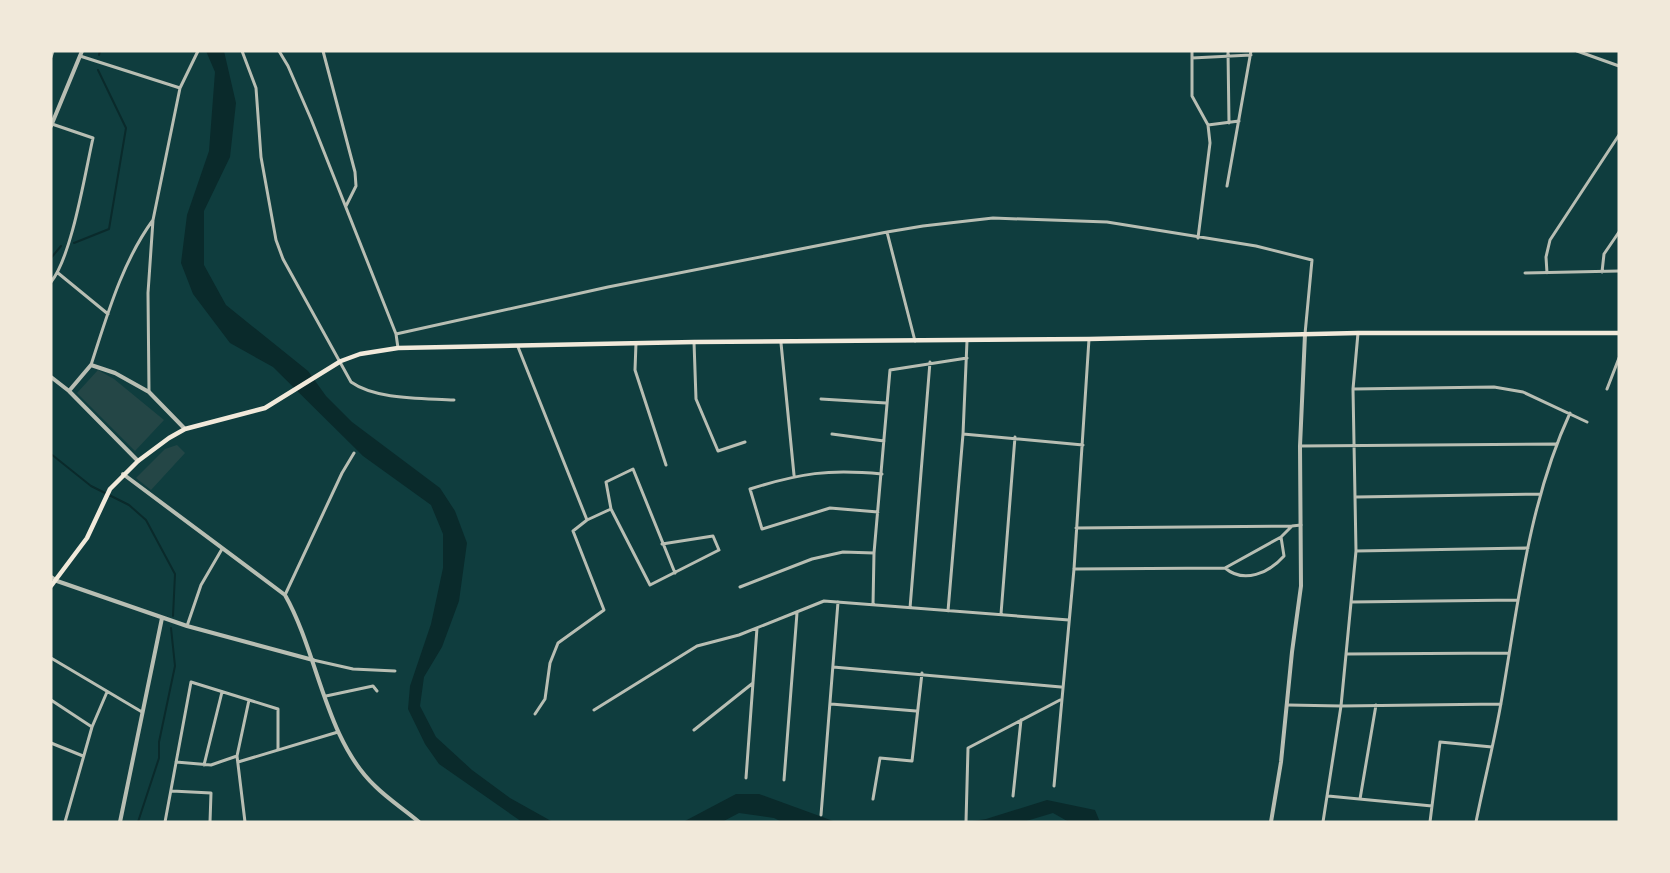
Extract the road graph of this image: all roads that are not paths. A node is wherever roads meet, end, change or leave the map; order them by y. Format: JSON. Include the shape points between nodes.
{"nodes":[{"id":1,"x":53,"y":51,"type":"edge"},
{"id":2,"x":82,"y":51,"type":"edge"},
{"id":3,"x":198,"y":51,"type":"edge"},
{"id":4,"x":242,"y":51,"type":"edge"},
{"id":5,"x":278,"y":51,"type":"edge"},
{"id":6,"x":323,"y":51,"type":"edge"},
{"id":7,"x":1192,"y":51,"type":"edge"},
{"id":8,"x":1577,"y":51,"type":"edge"},
{"id":9,"x":1228,"y":53,"type":"edge"},
{"id":10,"x":1251,"y":53,"type":"edge"},
{"id":11,"x":80,"y":56,"type":"junction"},
{"id":12,"x":51,"y":57,"type":"edge"},
{"id":13,"x":1192,"y":58,"type":"junction"},
{"id":14,"x":1619,"y":66,"type":"edge"},
{"id":15,"x":180,"y":88,"type":"junction"},
{"id":16,"x":1239,"y":121,"type":"junction"},
{"id":17,"x":1229,"y":122,"type":"junction"},
{"id":18,"x":52,"y":125,"type":"edge"},
{"id":19,"x":1208,"y":125,"type":"junction"},
{"id":20,"x":1619,"y":135,"type":"edge"},
{"id":21,"x":1227,"y":186,"type":"dead end"},
{"id":22,"x":346,"y":206,"type":"junction"},
{"id":23,"x":153,"y":220,"type":"junction"},
{"id":24,"x":887,"y":232,"type":"junction"},
{"id":25,"x":1619,"y":232,"type":"edge"},
{"id":26,"x":1198,"y":238,"type":"junction"},
{"id":27,"x":1602,"y":272,"type":"junction"},
{"id":28,"x":1619,"y":272,"type":"edge"},
{"id":29,"x":58,"y":273,"type":"junction"},
{"id":30,"x":1525,"y":273,"type":"dead end"},
{"id":31,"x":1547,"y":273,"type":"junction"},
{"id":32,"x":51,"y":282,"type":"edge"},
{"id":33,"x":108,"y":314,"type":"junction"},
{"id":34,"x":1358,"y":333,"type":"junction"},
{"id":35,"x":1619,"y":333,"type":"edge"},
{"id":36,"x":396,"y":334,"type":"junction"},
{"id":37,"x":1305,"y":334,"type":"junction"},
{"id":38,"x":1089,"y":339,"type":"junction"},
{"id":39,"x":967,"y":340,"type":"junction"},
{"id":40,"x":915,"y":341,"type":"junction"},
{"id":41,"x":694,"y":342,"type":"junction"},
{"id":42,"x":781,"y":343,"type":"junction"},
{"id":43,"x":636,"y":344,"type":"junction"},
{"id":44,"x":518,"y":347,"type":"junction"},
{"id":45,"x":398,"y":348,"type":"junction"},
{"id":46,"x":967,"y":358,"type":"junction"},
{"id":47,"x":1619,"y":358,"type":"edge"},
{"id":48,"x":341,"y":361,"type":"junction"},
{"id":49,"x":930,"y":362,"type":"junction"},
{"id":50,"x":91,"y":365,"type":"junction"},
{"id":51,"x":51,"y":377,"type":"edge"},
{"id":52,"x":1353,"y":389,"type":"junction"},
{"id":53,"x":1607,"y":389,"type":"dead end"},
{"id":54,"x":69,"y":391,"type":"junction"},
{"id":55,"x":149,"y":392,"type":"junction"},
{"id":56,"x":820,"y":399,"type":"dead end"},
{"id":57,"x":454,"y":400,"type":"dead end"},
{"id":58,"x":886,"y":403,"type":"junction"},
{"id":59,"x":1570,"y":413,"type":"junction"},
{"id":60,"x":1587,"y":422,"type":"dead end"},
{"id":61,"x":185,"y":429,"type":"junction"},
{"id":62,"x":832,"y":434,"type":"dead end"},
{"id":63,"x":963,"y":434,"type":"junction"},
{"id":64,"x":1015,"y":437,"type":"junction"},
{"id":65,"x":884,"y":441,"type":"junction"},
{"id":66,"x":744,"y":442,"type":"dead end"},
{"id":67,"x":1556,"y":444,"type":"junction"},
{"id":68,"x":1083,"y":445,"type":"junction"},
{"id":69,"x":1354,"y":445,"type":"junction"},
{"id":70,"x":1300,"y":446,"type":"junction"},
{"id":71,"x":354,"y":453,"type":"dead end"},
{"id":72,"x":138,"y":461,"type":"junction"},
{"id":73,"x":666,"y":465,"type":"dead end"},
{"id":74,"x":124,"y":474,"type":"junction"},
{"id":75,"x":882,"y":474,"type":"junction"},
{"id":76,"x":794,"y":475,"type":"junction"},
{"id":77,"x":1541,"y":494,"type":"junction"},
{"id":78,"x":1356,"y":497,"type":"junction"},
{"id":79,"x":611,"y":509,"type":"junction"},
{"id":80,"x":878,"y":512,"type":"junction"},
{"id":81,"x":587,"y":520,"type":"junction"},
{"id":82,"x":1302,"y":525,"type":"junction"},
{"id":83,"x":1292,"y":526,"type":"junction"},
{"id":84,"x":1076,"y":528,"type":"junction"},
{"id":85,"x":1281,"y":537,"type":"junction"},
{"id":86,"x":662,"y":544,"type":"junction"},
{"id":87,"x":1528,"y":548,"type":"junction"},
{"id":88,"x":222,"y":549,"type":"junction"},
{"id":89,"x":1356,"y":551,"type":"junction"},
{"id":90,"x":874,"y":553,"type":"junction"},
{"id":91,"x":1225,"y":568,"type":"junction"},
{"id":92,"x":1074,"y":569,"type":"junction"},
{"id":93,"x":675,"y":573,"type":"junction"},
{"id":94,"x":51,"y":577,"type":"edge"},
{"id":95,"x":57,"y":581,"type":"junction"},
{"id":96,"x":51,"y":586,"type":"edge"},
{"id":97,"x":740,"y":587,"type":"dead end"},
{"id":98,"x":285,"y":595,"type":"junction"},
{"id":99,"x":1518,"y":600,"type":"junction"},
{"id":100,"x":838,"y":602,"type":"junction"},
{"id":101,"x":1351,"y":602,"type":"junction"},
{"id":102,"x":873,"y":605,"type":"junction"},
{"id":103,"x":910,"y":608,"type":"junction"},
{"id":104,"x":948,"y":611,"type":"junction"},
{"id":105,"x":797,"y":613,"type":"junction"},
{"id":106,"x":1001,"y":614,"type":"junction"},
{"id":107,"x":162,"y":618,"type":"junction"},
{"id":108,"x":1068,"y":620,"type":"junction"},
{"id":109,"x":188,"y":626,"type":"junction"},
{"id":110,"x":757,"y":628,"type":"junction"},
{"id":111,"x":1509,"y":653,"type":"junction"},
{"id":112,"x":1346,"y":654,"type":"junction"},
{"id":113,"x":51,"y":658,"type":"edge"},
{"id":114,"x":313,"y":660,"type":"junction"},
{"id":115,"x":833,"y":667,"type":"junction"},
{"id":116,"x":395,"y":671,"type":"dead end"},
{"id":117,"x":922,"y":673,"type":"junction"},
{"id":118,"x":753,"y":683,"type":"junction"},
{"id":119,"x":1062,"y":687,"type":"junction"},
{"id":120,"x":378,"y":691,"type":"dead end"},
{"id":121,"x":107,"y":692,"type":"junction"},
{"id":122,"x":222,"y":692,"type":"junction"},
{"id":123,"x":326,"y":696,"type":"junction"},
{"id":124,"x":1061,"y":699,"type":"junction"},
{"id":125,"x":51,"y":700,"type":"edge"},
{"id":126,"x":248,"y":700,"type":"junction"},
{"id":127,"x":831,"y":704,"type":"junction"},
{"id":128,"x":1501,"y":704,"type":"junction"},
{"id":129,"x":1288,"y":705,"type":"junction"},
{"id":130,"x":1341,"y":706,"type":"junction"},
{"id":131,"x":1376,"y":706,"type":"junction"},
{"id":132,"x":594,"y":710,"type":"dead end"},
{"id":133,"x":916,"y":711,"type":"junction"},
{"id":134,"x":142,"y":712,"type":"junction"},
{"id":135,"x":535,"y":714,"type":"dead end"},
{"id":136,"x":1021,"y":720,"type":"junction"},
{"id":137,"x":92,"y":727,"type":"junction"},
{"id":138,"x":694,"y":730,"type":"dead end"},
{"id":139,"x":338,"y":732,"type":"junction"},
{"id":140,"x":51,"y":743,"type":"edge"},
{"id":141,"x":1492,"y":747,"type":"junction"},
{"id":142,"x":278,"y":749,"type":"junction"},
{"id":143,"x":83,"y":756,"type":"junction"},
{"id":144,"x":237,"y":756,"type":"junction"},
{"id":145,"x":176,"y":762,"type":"junction"},
{"id":146,"x":238,"y":762,"type":"junction"},
{"id":147,"x":204,"y":765,"type":"junction"},
{"id":148,"x":746,"y":778,"type":"dead end"},
{"id":149,"x":784,"y":780,"type":"dead end"},
{"id":150,"x":1054,"y":786,"type":"dead end"},
{"id":151,"x":172,"y":791,"type":"junction"},
{"id":152,"x":1013,"y":796,"type":"dead end"},
{"id":153,"x":1328,"y":796,"type":"junction"},
{"id":154,"x":873,"y":799,"type":"dead end"},
{"id":155,"x":1360,"y":799,"type":"junction"},
{"id":156,"x":1432,"y":806,"type":"junction"},
{"id":157,"x":820,"y":815,"type":"dead end"},
{"id":158,"x":64,"y":822,"type":"edge"},
{"id":159,"x":120,"y":822,"type":"edge"},
{"id":160,"x":165,"y":822,"type":"edge"},
{"id":161,"x":210,"y":822,"type":"edge"},
{"id":162,"x":245,"y":822,"type":"edge"},
{"id":163,"x":419,"y":822,"type":"edge"},
{"id":164,"x":966,"y":822,"type":"edge"},
{"id":165,"x":1270,"y":822,"type":"edge"},
{"id":166,"x":1324,"y":822,"type":"edge"},
{"id":167,"x":1430,"y":822,"type":"edge"},
{"id":168,"x":1476,"y":822,"type":"edge"}],
"edges":[{"from":1,"to":12,"type":"street"},
{"from":2,"to":11,"type":"street"},
{"from":3,"to":15,"type":"street"},
{"from":4,"to":48,"type":"street","via":[[256,88],[261,157],[276,240],[283,259]]},
{"from":5,"to":22,"type":"street","via":[[288,66]]},
{"from":6,"to":22,"type":"street","via":[[355,172],[356,186]]},
{"from":7,"to":13,"type":"street"},
{"from":8,"to":14,"type":"street"},
{"from":9,"to":10,"type":"street"},
{"from":9,"to":13,"type":"street"},
{"from":9,"to":17,"type":"street"},
{"from":10,"to":16,"type":"street"},
{"from":11,"to":15,"type":"street"},
{"from":11,"to":18,"type":"street"},
{"from":13,"to":19,"type":"street","via":[[1192,96]]},
{"from":15,"to":23,"type":"street"},
{"from":16,"to":17,"type":"street"},
{"from":16,"to":21,"type":"street"},
{"from":17,"to":19,"type":"street"},
{"from":18,"to":29,"type":"street","via":[[93,138]]},
{"from":19,"to":26,"type":"street","via":[[1210,143]]},
{"from":20,"to":31,"type":"street","via":[[1550,240]]},
{"from":22,"to":36,"type":"street"},
{"from":23,"to":33,"type":"street","via":[[137,242]]},
{"from":23,"to":55,"type":"street","via":[[148,293]]},
{"from":24,"to":26,"type":"street","via":[[993,218],[1046,218],[1107,222]]},
{"from":24,"to":36,"type":"street","via":[[608,287]]},
{"from":24,"to":40,"type":"street"},
{"from":25,"to":27,"type":"street","via":[[1604,254]]},
{"from":26,"to":37,"type":"street","via":[[1256,246],[1312,260]]},
{"from":27,"to":28,"type":"street"},
{"from":27,"to":31,"type":"street"},
{"from":29,"to":32,"type":"street"},
{"from":29,"to":33,"type":"street"},
{"from":30,"to":31,"type":"street"},
{"from":33,"to":50,"type":"street"},
{"from":34,"to":35,"type":"main road"},
{"from":34,"to":37,"type":"main road"},
{"from":34,"to":52,"type":"street"},
{"from":36,"to":45,"type":"street"},
{"from":37,"to":38,"type":"main road"},
{"from":37,"to":70,"type":"street"},
{"from":38,"to":39,"type":"main road"},
{"from":38,"to":68,"type":"street"},
{"from":39,"to":40,"type":"main road"},
{"from":39,"to":46,"type":"street"},
{"from":40,"to":42,"type":"main road"},
{"from":41,"to":42,"type":"main road"},
{"from":41,"to":43,"type":"main road"},
{"from":41,"to":66,"type":"street","via":[[696,399],[718,451]]},
{"from":42,"to":76,"type":"street"},
{"from":43,"to":44,"type":"main road"},
{"from":43,"to":73,"type":"street","via":[[635,370]]},
{"from":44,"to":45,"type":"main road"},
{"from":44,"to":81,"type":"street"},
{"from":45,"to":48,"type":"main road","via":[[360,354]]},
{"from":46,"to":49,"type":"street"},
{"from":46,"to":63,"type":"street"},
{"from":47,"to":53,"type":"street"},
{"from":48,"to":57,"type":"street","via":[[351,382],[360,389]]},
{"from":48,"to":61,"type":"main road","via":[[265,408]]},
{"from":49,"to":58,"type":"street","via":[[890,370]]},
{"from":49,"to":103,"type":"street"},
{"from":50,"to":54,"type":"street"},
{"from":50,"to":55,"type":"street","via":[[115,373]]},
{"from":51,"to":54,"type":"street"},
{"from":52,"to":59,"type":"street","via":[[1494,387],[1523,392]]},
{"from":52,"to":69,"type":"street"},
{"from":54,"to":72,"type":"street"},
{"from":55,"to":61,"type":"street"},
{"from":56,"to":58,"type":"street"},
{"from":58,"to":65,"type":"street"},
{"from":59,"to":60,"type":"street"},
{"from":59,"to":67,"type":"street"},
{"from":61,"to":72,"type":"main road"},
{"from":62,"to":65,"type":"street"},
{"from":63,"to":64,"type":"street"},
{"from":63,"to":104,"type":"street"},
{"from":64,"to":68,"type":"street"},
{"from":64,"to":106,"type":"street"},
{"from":65,"to":75,"type":"street"},
{"from":67,"to":69,"type":"street"},
{"from":67,"to":77,"type":"street"},
{"from":68,"to":84,"type":"street"},
{"from":69,"to":70,"type":"street"},
{"from":69,"to":78,"type":"street"},
{"from":70,"to":82,"type":"street"},
{"from":71,"to":98,"type":"street"},
{"from":72,"to":74,"type":"main road"},
{"from":74,"to":88,"type":"street"},
{"from":74,"to":95,"type":"main road","via":[[110,489],[87,538]]},
{"from":75,"to":76,"type":"street","via":[[847,471]]},
{"from":75,"to":80,"type":"street"},
{"from":76,"to":80,"type":"street","via":[[750,489],[762,529],[830,508]]},
{"from":77,"to":78,"type":"street"},
{"from":77,"to":87,"type":"street"},
{"from":78,"to":89,"type":"street"},
{"from":79,"to":81,"type":"street"},
{"from":79,"to":86,"type":"street","via":[[606,482],[633,469]]},
{"from":79,"to":93,"type":"street","via":[[650,585]]},
{"from":80,"to":90,"type":"street"},
{"from":81,"to":135,"type":"street","via":[[573,531],[604,610],[558,643],[550,663],[545,699]]},
{"from":82,"to":83,"type":"street"},
{"from":82,"to":129,"type":"street","via":[[1301,586]]},
{"from":83,"to":84,"type":"street"},
{"from":83,"to":85,"type":"street"},
{"from":84,"to":92,"type":"street"},
{"from":85,"to":91,"type":"street"},
{"from":85,"to":91,"type":"street","via":[[1284,556],[1278,562],[1250,577],[1233,575]]},
{"from":86,"to":93,"type":"street"},
{"from":86,"to":93,"type":"street","via":[[713,536],[719,550]]},
{"from":87,"to":89,"type":"street"},
{"from":87,"to":99,"type":"street"},
{"from":88,"to":98,"type":"street"},
{"from":88,"to":109,"type":"street","via":[[201,585]]},
{"from":89,"to":101,"type":"street"},
{"from":90,"to":97,"type":"street","via":[[842,552],[812,559]]},
{"from":90,"to":102,"type":"street"},
{"from":91,"to":92,"type":"street"},
{"from":92,"to":108,"type":"street"},
{"from":94,"to":95,"type":"street"},
{"from":95,"to":96,"type":"main road"},
{"from":95,"to":107,"type":"street"},
{"from":98,"to":114,"type":"street","via":[[297,616]]},
{"from":99,"to":101,"type":"street"},
{"from":99,"to":111,"type":"street"},
{"from":100,"to":102,"type":"street"},
{"from":100,"to":105,"type":"street","via":[[824,601]]},
{"from":100,"to":115,"type":"street"},
{"from":101,"to":112,"type":"street"},
{"from":102,"to":103,"type":"street"},
{"from":103,"to":104,"type":"street"},
{"from":104,"to":106,"type":"street"},
{"from":105,"to":110,"type":"street"},
{"from":105,"to":149,"type":"street"},
{"from":106,"to":108,"type":"street"},
{"from":107,"to":109,"type":"street"},
{"from":107,"to":134,"type":"street"},
{"from":108,"to":119,"type":"street"},
{"from":109,"to":114,"type":"street"},
{"from":110,"to":118,"type":"street"},
{"from":110,"to":132,"type":"street","via":[[697,646]]},
{"from":111,"to":112,"type":"street"},
{"from":111,"to":128,"type":"street"},
{"from":112,"to":130,"type":"street"},
{"from":113,"to":121,"type":"street"},
{"from":114,"to":116,"type":"street","via":[[353,669]]},
{"from":114,"to":123,"type":"street"},
{"from":115,"to":117,"type":"street"},
{"from":115,"to":127,"type":"street"},
{"from":117,"to":119,"type":"street"},
{"from":117,"to":133,"type":"street"},
{"from":118,"to":138,"type":"street"},
{"from":118,"to":148,"type":"street"},
{"from":119,"to":124,"type":"street"},
{"from":120,"to":123,"type":"street","via":[[373,686]]},
{"from":121,"to":134,"type":"street"},
{"from":121,"to":137,"type":"street"},
{"from":122,"to":126,"type":"street"},
{"from":122,"to":145,"type":"street","via":[[192,682]]},
{"from":122,"to":147,"type":"street"},
{"from":123,"to":139,"type":"street"},
{"from":124,"to":136,"type":"street"},
{"from":124,"to":150,"type":"street"},
{"from":125,"to":137,"type":"street"},
{"from":126,"to":142,"type":"street","via":[[278,709]]},
{"from":126,"to":144,"type":"street"},
{"from":127,"to":133,"type":"street"},
{"from":127,"to":157,"type":"street"},
{"from":128,"to":131,"type":"street"},
{"from":128,"to":141,"type":"street"},
{"from":129,"to":130,"type":"street"},
{"from":129,"to":165,"type":"street"},
{"from":130,"to":131,"type":"street"},
{"from":130,"to":153,"type":"street"},
{"from":131,"to":155,"type":"street"},
{"from":133,"to":154,"type":"street","via":[[912,760],[880,758]]},
{"from":134,"to":159,"type":"street"},
{"from":136,"to":152,"type":"street"},
{"from":136,"to":164,"type":"street","via":[[968,748]]},
{"from":137,"to":143,"type":"street"},
{"from":139,"to":142,"type":"street"},
{"from":139,"to":163,"type":"street","via":[[374,786]]},
{"from":140,"to":143,"type":"street"},
{"from":141,"to":156,"type":"street","via":[[1440,742]]},
{"from":141,"to":168,"type":"street"},
{"from":142,"to":146,"type":"street"},
{"from":143,"to":158,"type":"street"},
{"from":144,"to":146,"type":"street"},
{"from":144,"to":147,"type":"street"},
{"from":145,"to":147,"type":"street"},
{"from":145,"to":151,"type":"street"},
{"from":146,"to":162,"type":"street"},
{"from":151,"to":160,"type":"street"},
{"from":151,"to":161,"type":"street","via":[[210,793]]},
{"from":153,"to":155,"type":"street"},
{"from":153,"to":166,"type":"street"},
{"from":155,"to":156,"type":"street"},
{"from":156,"to":167,"type":"street"}]}
